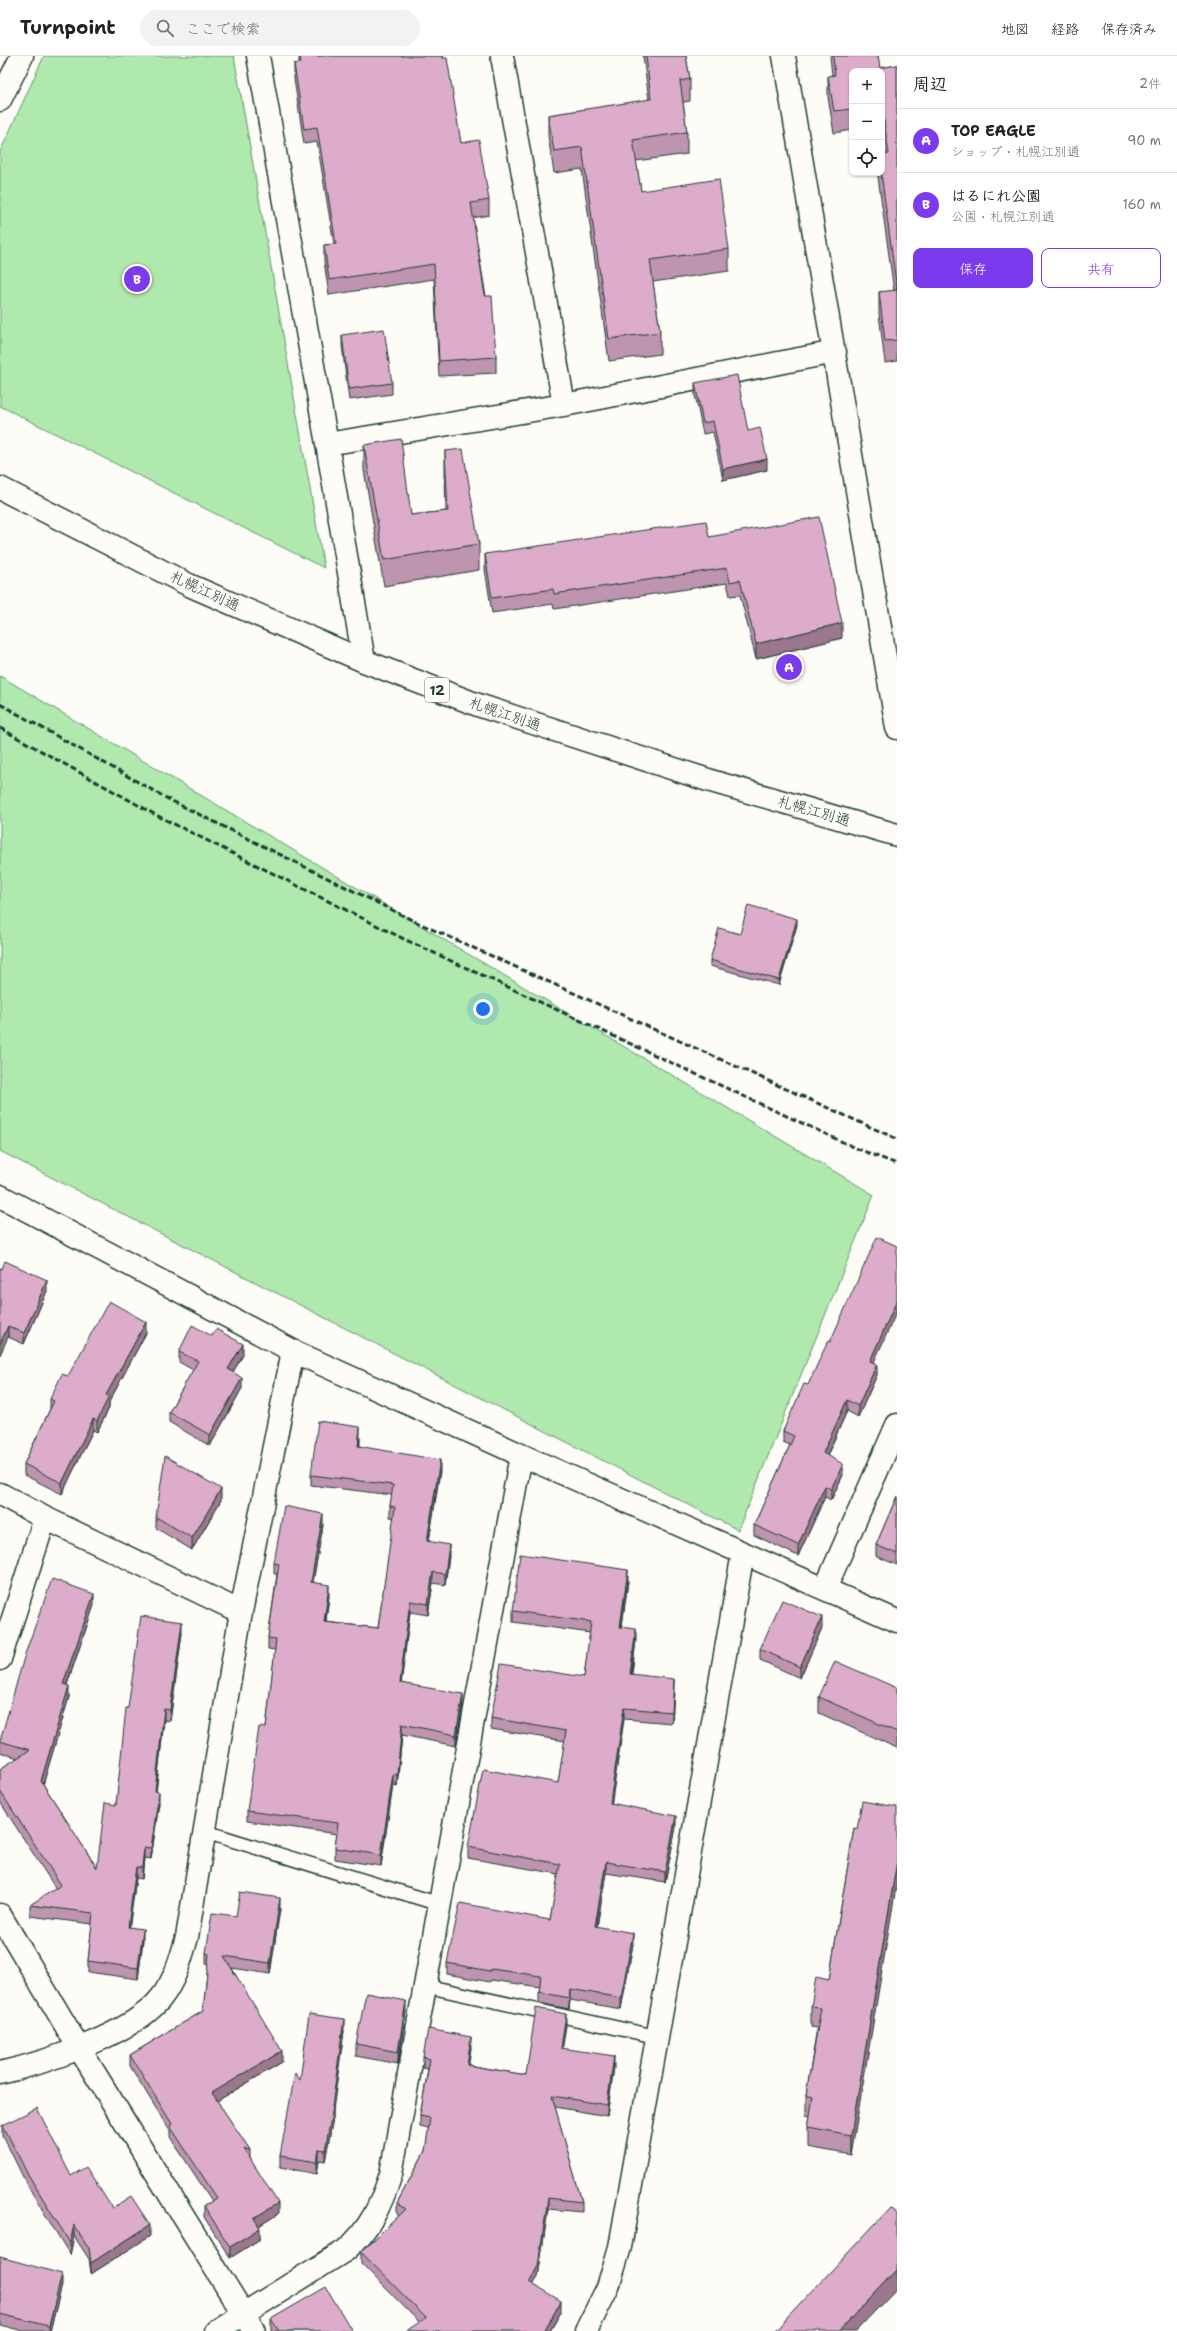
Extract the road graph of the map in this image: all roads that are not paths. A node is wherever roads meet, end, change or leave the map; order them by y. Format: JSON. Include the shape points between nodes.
{"nodes":[{"id":1,"x":22,"y":56,"type":"edge"},
{"id":2,"x":258,"y":56,"type":"edge"},
{"id":3,"x":502,"y":56,"type":"edge"},
{"id":4,"x":784,"y":56,"type":"edge"},
{"id":5,"x":0,"y":100,"type":"edge"},
{"id":6,"x":835,"y":352,"type":"junction"},
{"id":7,"x":564,"y":405,"type":"junction"},
{"id":8,"x":327,"y":444,"type":"junction"},
{"id":9,"x":0,"y":488,"type":"edge"},
{"id":10,"x":889,"y":632,"type":"edge"},
{"id":11,"x":364,"y":661,"type":"junction"},
{"id":12,"x":897,"y":728,"type":"edge"},
{"id":13,"x":897,"y":834,"type":"edge"},
{"id":14,"x":0,"y":1196,"type":"edge"},
{"id":15,"x":293,"y":1351,"type":"junction"},
{"id":16,"x":897,"y":1425,"type":"edge"},
{"id":17,"x":520,"y":1455,"type":"junction"},
{"id":18,"x":0,"y":1494,"type":"edge"},
{"id":19,"x":45,"y":1518,"type":"junction"},
{"id":20,"x":743,"y":1553,"type":"junction"},
{"id":21,"x":825,"y":1589,"type":"junction"},
{"id":22,"x":241,"y":1612,"type":"junction"},
{"id":23,"x":897,"y":1621,"type":"edge"},
{"id":24,"x":0,"y":1659,"type":"edge"},
{"id":25,"x":206,"y":1832,"type":"junction"},
{"id":26,"x":439,"y":1904,"type":"junction"},
{"id":27,"x":0,"y":1915,"type":"edge"},
{"id":28,"x":426,"y":1986,"type":"junction"},
{"id":29,"x":658,"y":2037,"type":"junction"},
{"id":30,"x":79,"y":2048,"type":"junction"},
{"id":31,"x":0,"y":2073,"type":"edge"},
{"id":32,"x":249,"y":2323,"type":"edge"},
{"id":33,"x":216,"y":2331,"type":"edge"},
{"id":34,"x":586,"y":2331,"type":"edge"}],
"edges":[{"from":1,"to":5,"type":"main road"},
{"from":2,"to":8,"type":"main road"},
{"from":3,"to":7,"type":"main road"},
{"from":4,"to":6,"type":"main road"},
{"from":6,"to":7,"type":"main road"},
{"from":6,"to":10,"type":"main road"},
{"from":7,"to":8,"type":"main road"},
{"from":8,"to":11,"type":"main road"},
{"from":9,"to":11,"type":"main road","name":"札幌江別通","number":"12","via":[[189,585]]},
{"from":10,"to":12,"type":"main road"},
{"from":11,"to":13,"type":"main road","name":"札幌江別通","number":"12","via":[[493,710],[711,781]]},
{"from":14,"to":15,"type":"main road"},
{"from":15,"to":17,"type":"main road"},
{"from":15,"to":22,"type":"main road"},
{"from":16,"to":21,"type":"main road"},
{"from":17,"to":20,"type":"main road"},
{"from":17,"to":26,"type":"main road"},
{"from":18,"to":19,"type":"main road"},
{"from":19,"to":22,"type":"main road"},
{"from":19,"to":24,"type":"main road"},
{"from":20,"to":21,"type":"main road"},
{"from":20,"to":29,"type":"main road"},
{"from":21,"to":23,"type":"main road"},
{"from":22,"to":25,"type":"main road"},
{"from":25,"to":26,"type":"lane"},
{"from":25,"to":30,"type":"main road","via":[[187,1937],[176,1973],[167,1990],[152,2008],[139,2018]]},
{"from":26,"to":28,"type":"main road"},
{"from":27,"to":30,"type":"main road"},
{"from":28,"to":29,"type":"lane"},
{"from":28,"to":32,"type":"main road","via":[[391,2174],[371,2223],[360,2238],[346,2250]]},
{"from":29,"to":34,"type":"main road","via":[[620,2247],[608,2287]]},
{"from":30,"to":31,"type":"main road"},
{"from":30,"to":32,"type":"main road"},
{"from":32,"to":33,"type":"main road"}]}
